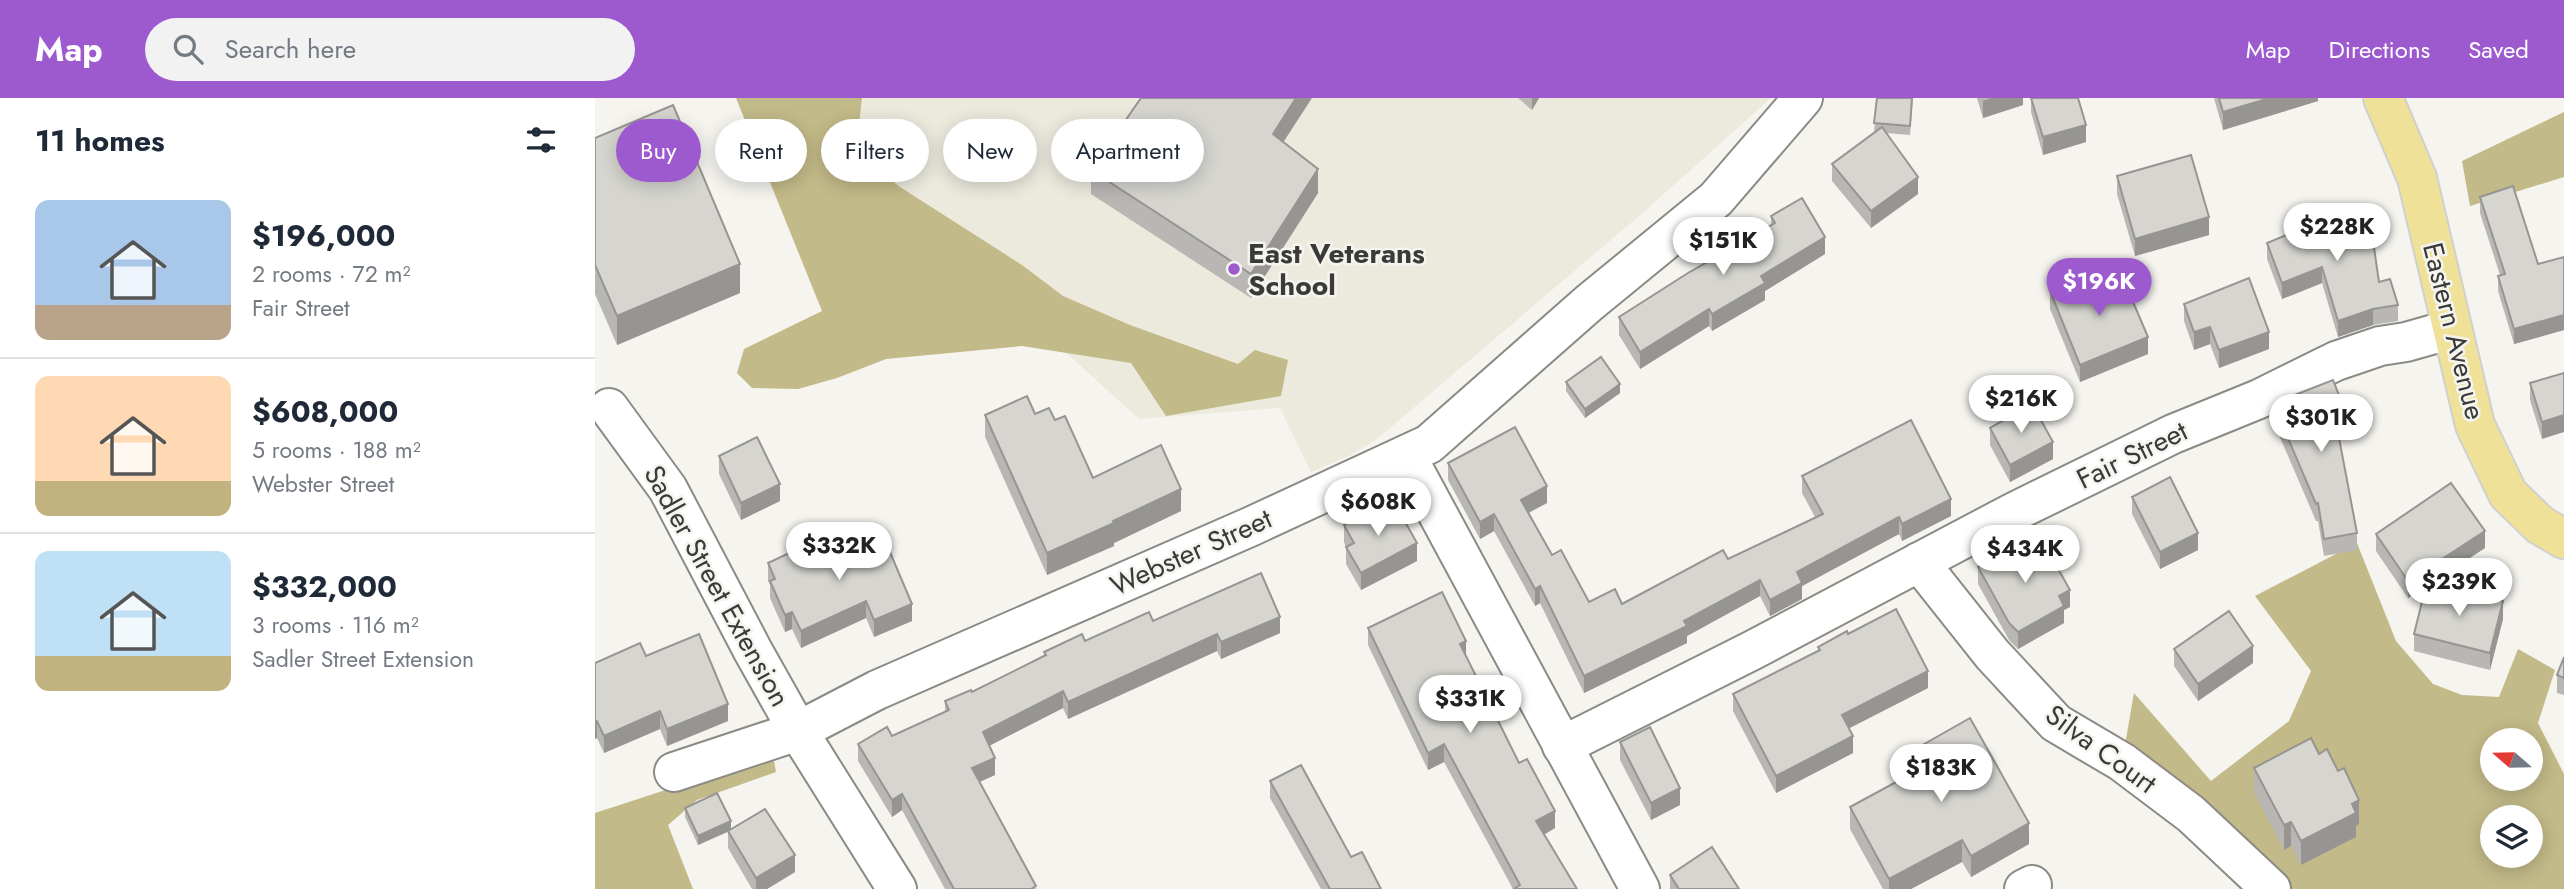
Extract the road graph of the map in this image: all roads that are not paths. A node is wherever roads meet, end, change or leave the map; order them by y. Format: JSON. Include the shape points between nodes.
{"nodes":[{"id":1,"x":1803,"y":98,"type":"edge"},
{"id":2,"x":2383,"y":98,"type":"edge"},
{"id":3,"x":2452,"y":329,"type":"junction"},
{"id":4,"x":609,"y":408,"type":"dead end"},
{"id":5,"x":1406,"y":455,"type":"junction"},
{"id":6,"x":2564,"y":539,"type":"edge"},
{"id":7,"x":1919,"y":562,"type":"junction"},
{"id":8,"x":798,"y":731,"type":"junction"},
{"id":9,"x":1562,"y":746,"type":"junction"},
{"id":10,"x":674,"y":772,"type":"dead end"},
{"id":11,"x":897,"y":889,"type":"edge"},
{"id":12,"x":1640,"y":889,"type":"edge"},
{"id":13,"x":2271,"y":889,"type":"edge"}],
"edges":[{"from":1,"to":5,"type":"street","name":"Webster Street","via":[[1716,199],[1429,444]]},
{"from":2,"to":3,"type":"main road","name":"Eastern Avenue","via":[[2417,178]]},
{"from":3,"to":6,"type":"main road","name":"Eastern Avenue","via":[[2475,425],[2508,494]]},
{"from":3,"to":7,"type":"street","name":"Fair Street","via":[[2336,361],[2173,434]]},
{"from":4,"to":8,"type":"street","name":"Sadler Street Extension","via":[[668,489]]},
{"from":5,"to":8,"type":"street","name":"Webster Street","via":[[877,690]]},
{"from":5,"to":9,"type":"street"},
{"from":7,"to":9,"type":"street","name":"Fair Street"},
{"from":7,"to":13,"type":"street","name":"Silva Court","via":[[1992,654],[2056,723],[2122,762],[2191,814]]},
{"from":8,"to":10,"type":"street","name":"Webster Street"},
{"from":8,"to":11,"type":"street","name":"Sadler Street Extension"},
{"from":9,"to":12,"type":"street"}]}
